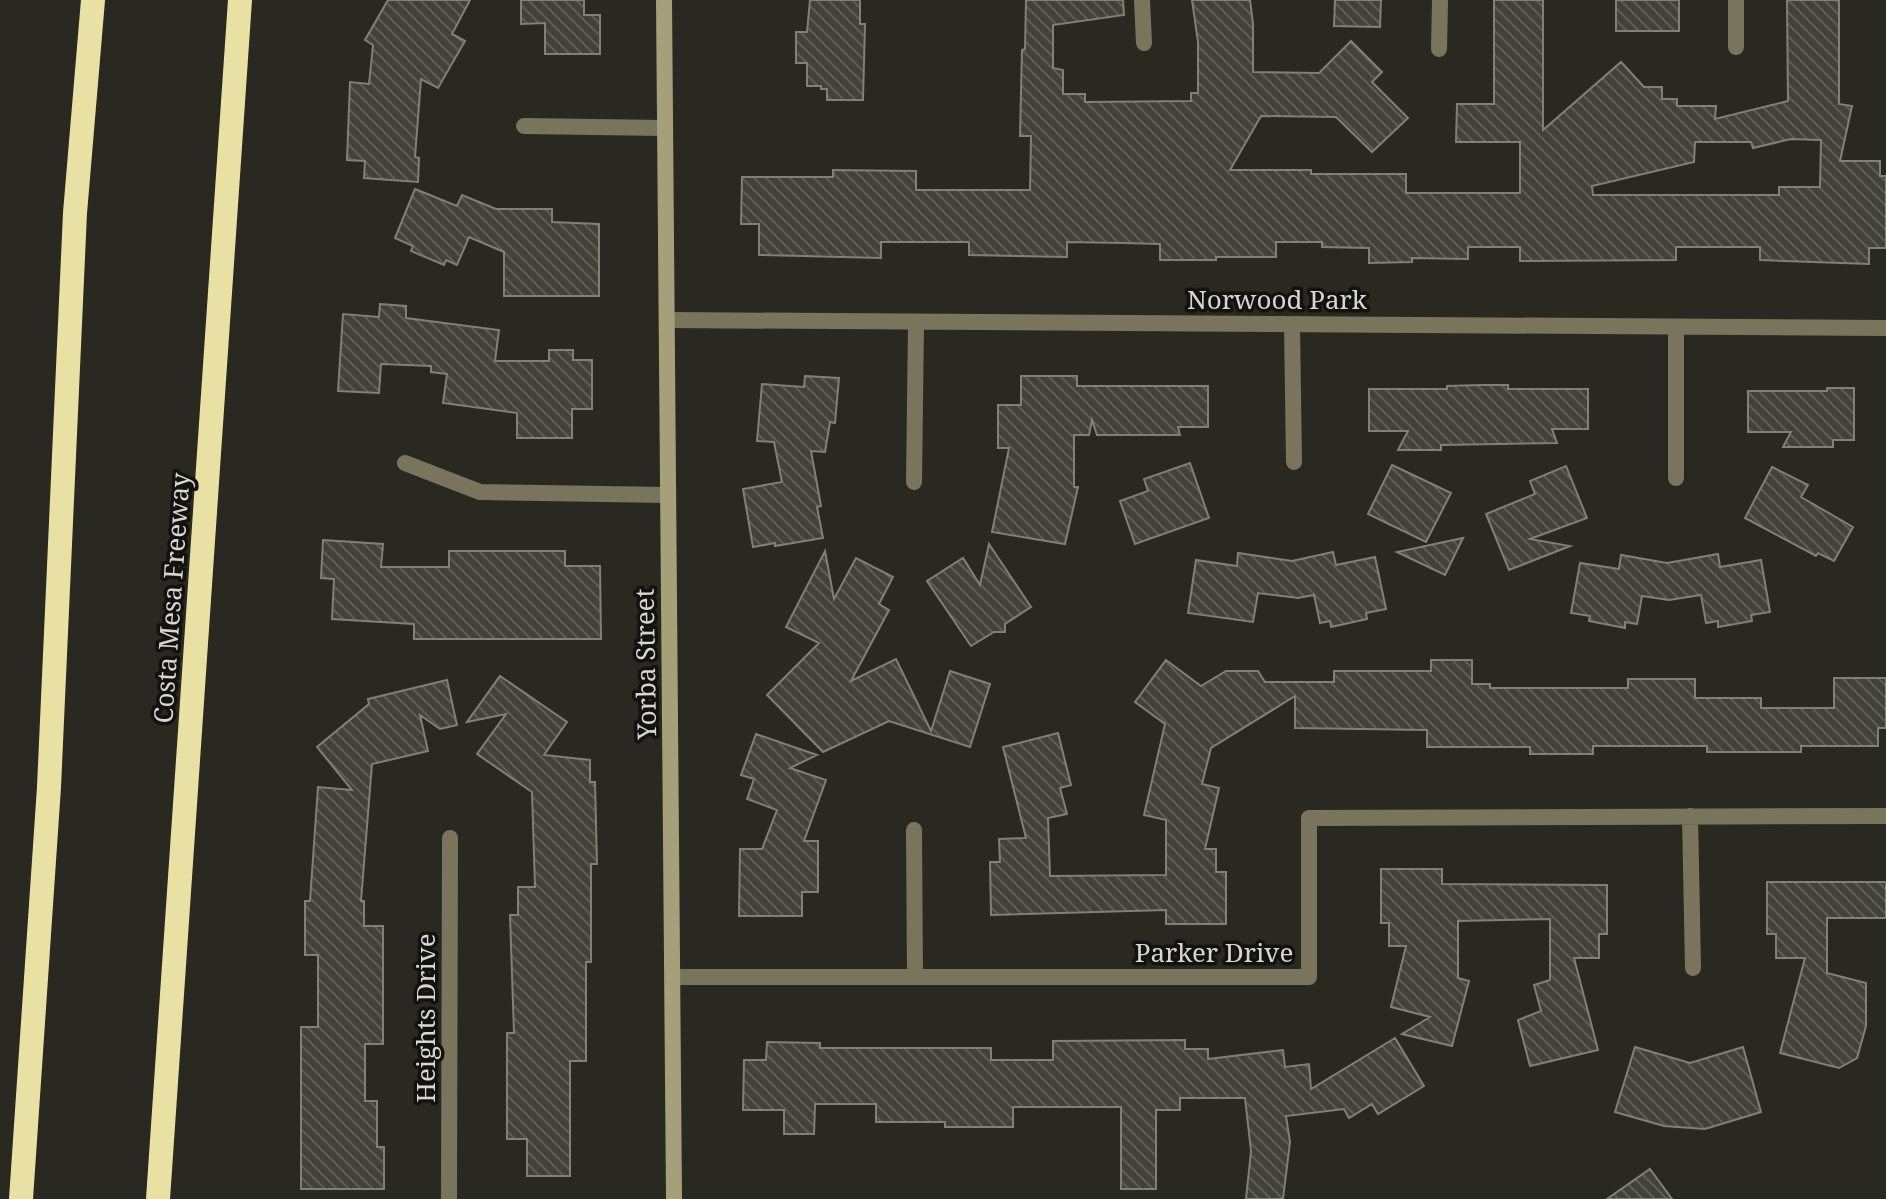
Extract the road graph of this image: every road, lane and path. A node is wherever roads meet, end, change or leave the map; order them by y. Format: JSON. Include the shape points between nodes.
{"nodes":[{"id":1,"x":93,"y":0,"type":"edge"},
{"id":2,"x":240,"y":0,"type":"edge"},
{"id":3,"x":664,"y":0,"type":"edge"},
{"id":4,"x":1142,"y":0,"type":"edge"},
{"id":5,"x":1440,"y":0,"type":"edge"},
{"id":6,"x":1736,"y":0,"type":"edge"},
{"id":7,"x":1144,"y":43,"type":"dead end"},
{"id":8,"x":1736,"y":47,"type":"dead end"},
{"id":9,"x":1439,"y":49,"type":"dead end"},
{"id":10,"x":524,"y":126,"type":"dead end"},
{"id":11,"x":665,"y":128,"type":"junction"},
{"id":12,"x":667,"y":320,"type":"junction"},
{"id":13,"x":916,"y":323,"type":"junction"},
{"id":14,"x":1292,"y":324,"type":"junction"},
{"id":15,"x":1676,"y":327,"type":"junction"},
{"id":16,"x":1886,"y":328,"type":"edge"},
{"id":17,"x":1294,"y":462,"type":"dead end"},
{"id":18,"x":405,"y":463,"type":"dead end"},
{"id":19,"x":1676,"y":478,"type":"dead end"},
{"id":20,"x":914,"y":482,"type":"dead end"},
{"id":21,"x":668,"y":495,"type":"junction"},
{"id":22,"x":1690,"y":816,"type":"junction"},
{"id":23,"x":1886,"y":816,"type":"edge"},
{"id":24,"x":914,"y":830,"type":"dead end"},
{"id":25,"x":450,"y":838,"type":"dead end"},
{"id":26,"x":1693,"y":968,"type":"dead end"},
{"id":27,"x":673,"y":977,"type":"junction"},
{"id":28,"x":915,"y":977,"type":"junction"},
{"id":29,"x":21,"y":1199,"type":"edge"},
{"id":30,"x":158,"y":1199,"type":"edge"},
{"id":31,"x":449,"y":1199,"type":"edge"},
{"id":32,"x":674,"y":1199,"type":"edge"}],
"edges":[{"from":1,"to":29,"type":"highway","via":[[75,213],[49,787]]},
{"from":2,"to":30,"type":"highway","name":"Costa Mesa Freeway"},
{"from":3,"to":11,"type":"main road","name":"Yorba Street"},
{"from":4,"to":7,"type":"street"},
{"from":5,"to":9,"type":"street"},
{"from":6,"to":8,"type":"street"},
{"from":10,"to":11,"type":"street"},
{"from":11,"to":12,"type":"main road","name":"Yorba Street"},
{"from":12,"to":13,"type":"street","name":"Norwood Park"},
{"from":12,"to":21,"type":"main road","name":"Yorba Street"},
{"from":13,"to":14,"type":"street","name":"Norwood Park"},
{"from":13,"to":20,"type":"street"},
{"from":14,"to":15,"type":"street","name":"Norwood Park"},
{"from":14,"to":17,"type":"street"},
{"from":15,"to":16,"type":"street","name":"Norwood Park"},
{"from":15,"to":19,"type":"street"},
{"from":18,"to":21,"type":"street","via":[[480,492]]},
{"from":21,"to":27,"type":"main road","name":"Yorba Street"},
{"from":22,"to":23,"type":"street","name":"Parker Drive"},
{"from":22,"to":26,"type":"street"},
{"from":22,"to":28,"type":"street","name":"Parker Drive","via":[[1309,818],[1309,977]]},
{"from":24,"to":28,"type":"street"},
{"from":25,"to":31,"type":"street","name":"Heights Drive"},
{"from":27,"to":28,"type":"street","name":"Parker Drive"},
{"from":27,"to":32,"type":"main road","name":"Yorba Street"}]}
